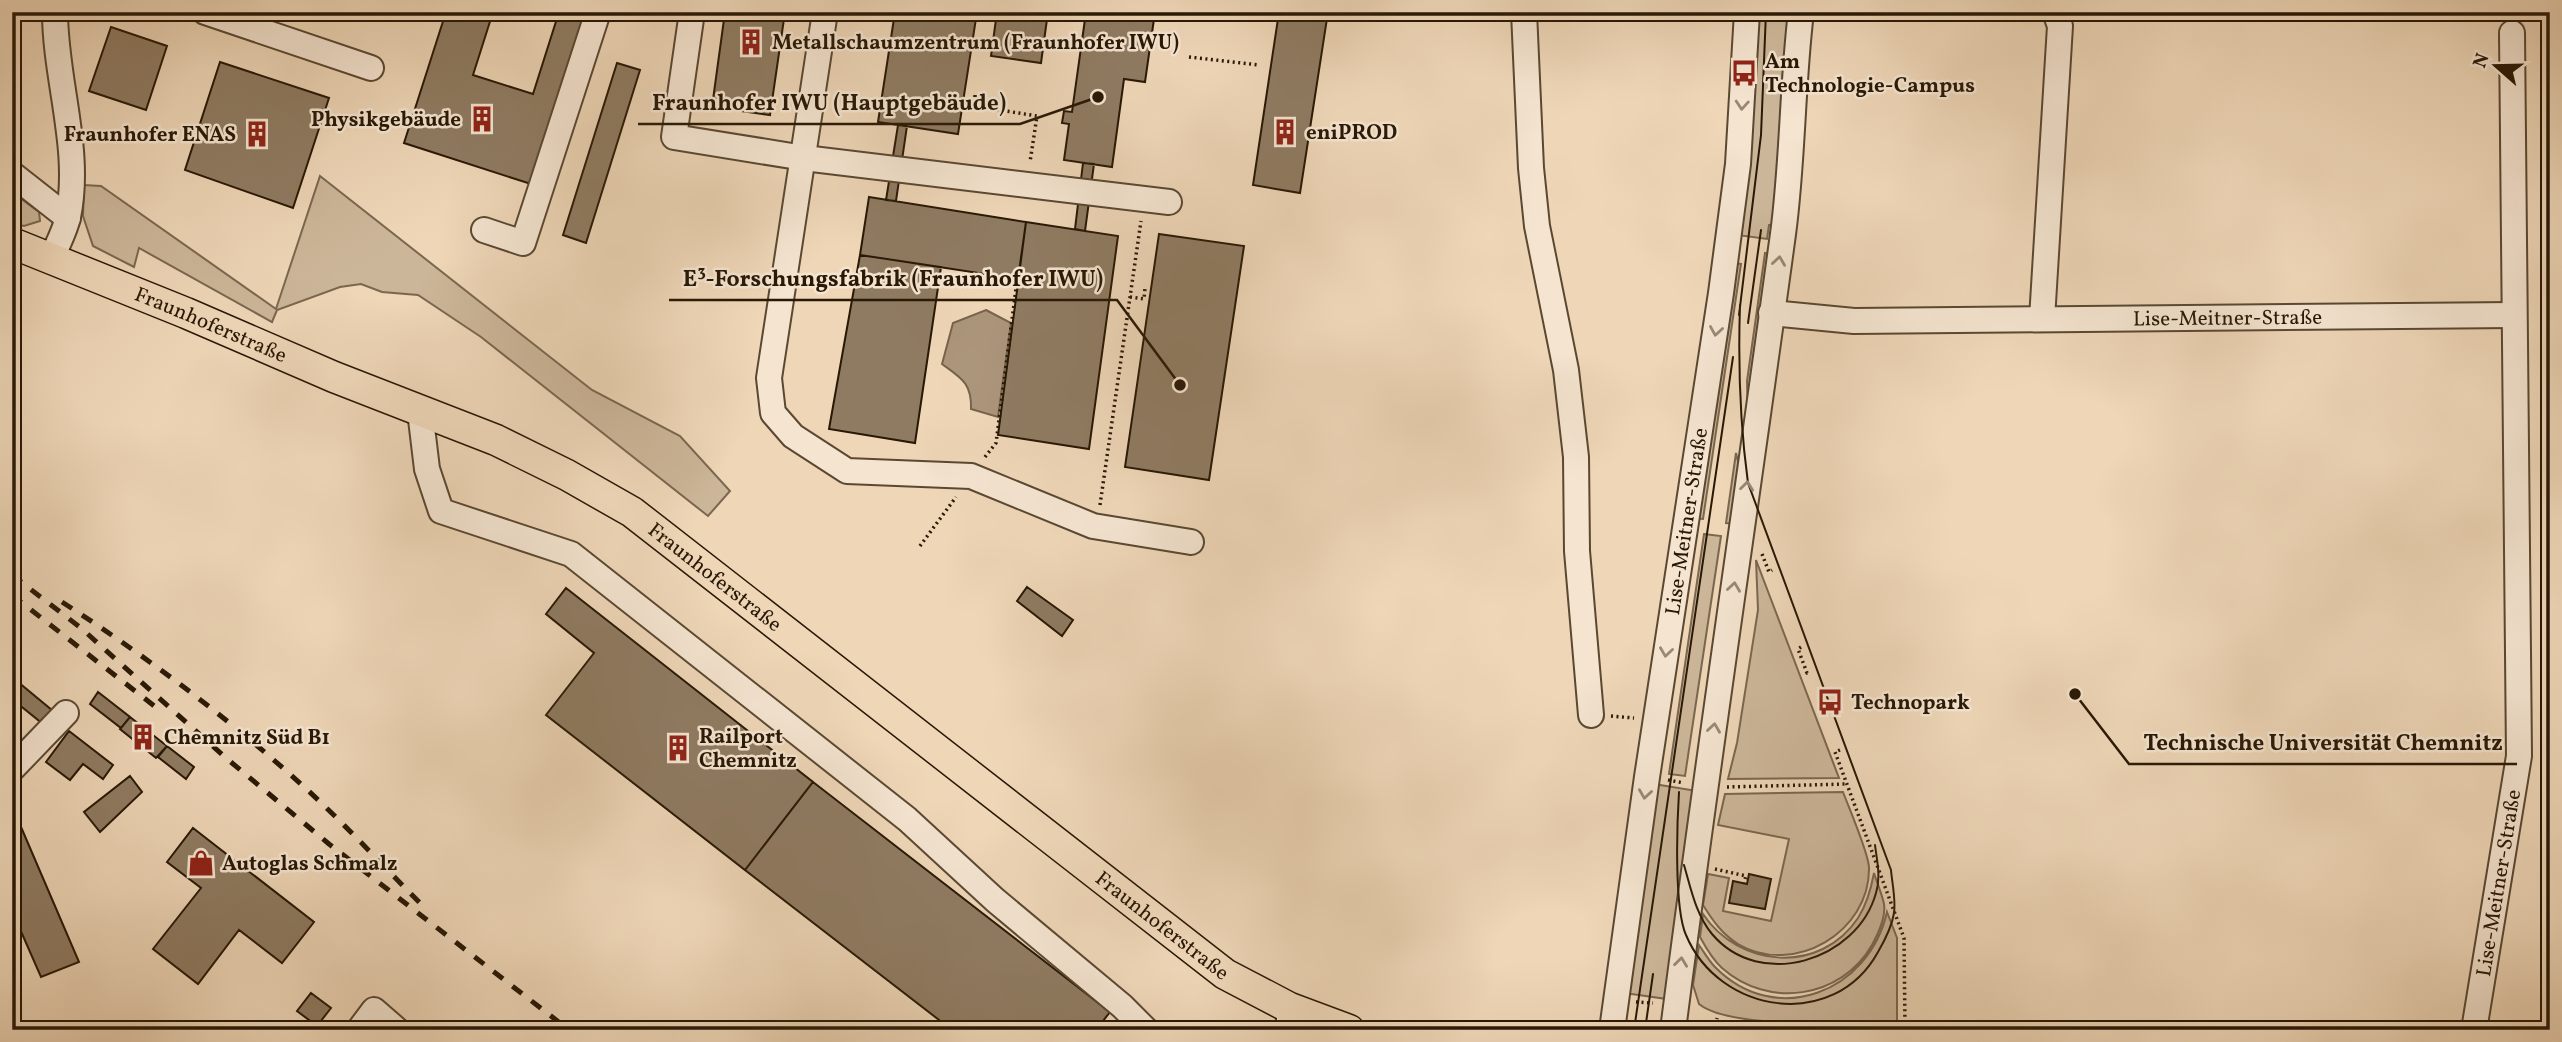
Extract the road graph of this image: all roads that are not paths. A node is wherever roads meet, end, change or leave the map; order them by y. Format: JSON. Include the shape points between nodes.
{"nodes":[{"id":1,"x":55,"y":12,"type":"edge"},
{"id":2,"x":205,"y":12,"type":"edge"},
{"id":3,"x":598,"y":12,"type":"edge"},
{"id":4,"x":692,"y":12,"type":"edge"},
{"id":5,"x":825,"y":12,"type":"edge"},
{"id":6,"x":1524,"y":12,"type":"edge"},
{"id":7,"x":1747,"y":12,"type":"edge"},
{"id":8,"x":1801,"y":12,"type":"edge"},
{"id":9,"x":2055,"y":12,"type":"edge"},
{"id":10,"x":2512,"y":33,"type":"dead end"},
{"id":11,"x":371,"y":68,"type":"dead end"},
{"id":12,"x":804,"y":158,"type":"junction"},
{"id":13,"x":12,"y":174,"type":"edge"},
{"id":14,"x":1157,"y":200,"type":"road end"},
{"id":15,"x":68,"y":218,"type":"junction"},
{"id":16,"x":484,"y":230,"type":"dead end"},
{"id":17,"x":12,"y":243,"type":"edge"},
{"id":18,"x":52,"y":258,"type":"junction"},
{"id":19,"x":1772,"y":313,"type":"junction"},
{"id":20,"x":2514,"y":315,"type":"junction"},
{"id":21,"x":2042,"y":320,"type":"junction"},
{"id":22,"x":420,"y":411,"type":"junction"},
{"id":23,"x":1191,"y":542,"type":"dead end"},
{"id":24,"x":66,"y":713,"type":"dead end"},
{"id":25,"x":1591,"y":715,"type":"road end"},
{"id":26,"x":13,"y":768,"type":"edge"},
{"id":27,"x":1289,"y":1019,"type":"edge"},
{"id":28,"x":359,"y":1030,"type":"edge"},
{"id":29,"x":397,"y":1030,"type":"edge"},
{"id":30,"x":1146,"y":1030,"type":"edge"},
{"id":31,"x":1349,"y":1030,"type":"edge"},
{"id":32,"x":1612,"y":1030,"type":"edge"},
{"id":33,"x":1672,"y":1030,"type":"edge"},
{"id":34,"x":2474,"y":1030,"type":"edge"}],
"edges":[{"from":1,"to":15,"type":"street","via":[[70,154]]},
{"from":2,"to":11,"type":"street"},
{"from":3,"to":16,"type":"street","via":[[523,243]]},
{"from":4,"to":12,"type":"street","via":[[674,137]]},
{"from":5,"to":12,"type":"street"},
{"from":6,"to":25,"type":"street","via":[[1537,226],[1566,370],[1576,457],[1577,551]]},
{"from":7,"to":32,"type":"street","name":"Lise-Meitner-Straße","one_way":true,"via":[[1738,164],[1721,293]]},
{"from":19,"to":8,"type":"street","one_way":true,"via":[[1790,169]]},
{"from":9,"to":21,"type":"street","via":[[2060,26]]},
{"from":10,"to":20,"type":"street","name":"Lise-Meitner-Straße"},
{"from":12,"to":14,"type":"street"},
{"from":12,"to":23,"type":"street","via":[[769,378],[773,413],[793,436],[847,471],[971,476],[1096,526]]},
{"from":13,"to":15,"type":"street"},
{"from":15,"to":18,"type":"street"},
{"from":17,"to":18,"type":"main road","name":"Fraunhoferstraße"},
{"from":18,"to":22,"type":"main road","name":"Fraunhoferstraße"},
{"from":19,"to":21,"type":"street","name":"Lise-Meitner-Straße","via":[[1854,321]]},
{"from":33,"to":19,"type":"street","one_way":true},
{"from":20,"to":21,"type":"street","name":"Lise-Meitner-Straße"},
{"from":20,"to":34,"type":"street","name":"Lise-Meitner-Straße","via":[[2519,756]]},
{"from":22,"to":27,"type":"main road","name":"Fraunhoferstraße","via":[[496,440],[632,512],[1183,943]]},
{"from":22,"to":30,"type":"street","via":[[427,469],[441,511],[571,554],[907,819]]},
{"from":24,"to":26,"type":"street"},
{"from":27,"to":31,"type":"main road","name":"Fraunhoferstraße"},
{"from":28,"to":29,"type":"street","via":[[374,1010]]}]}
